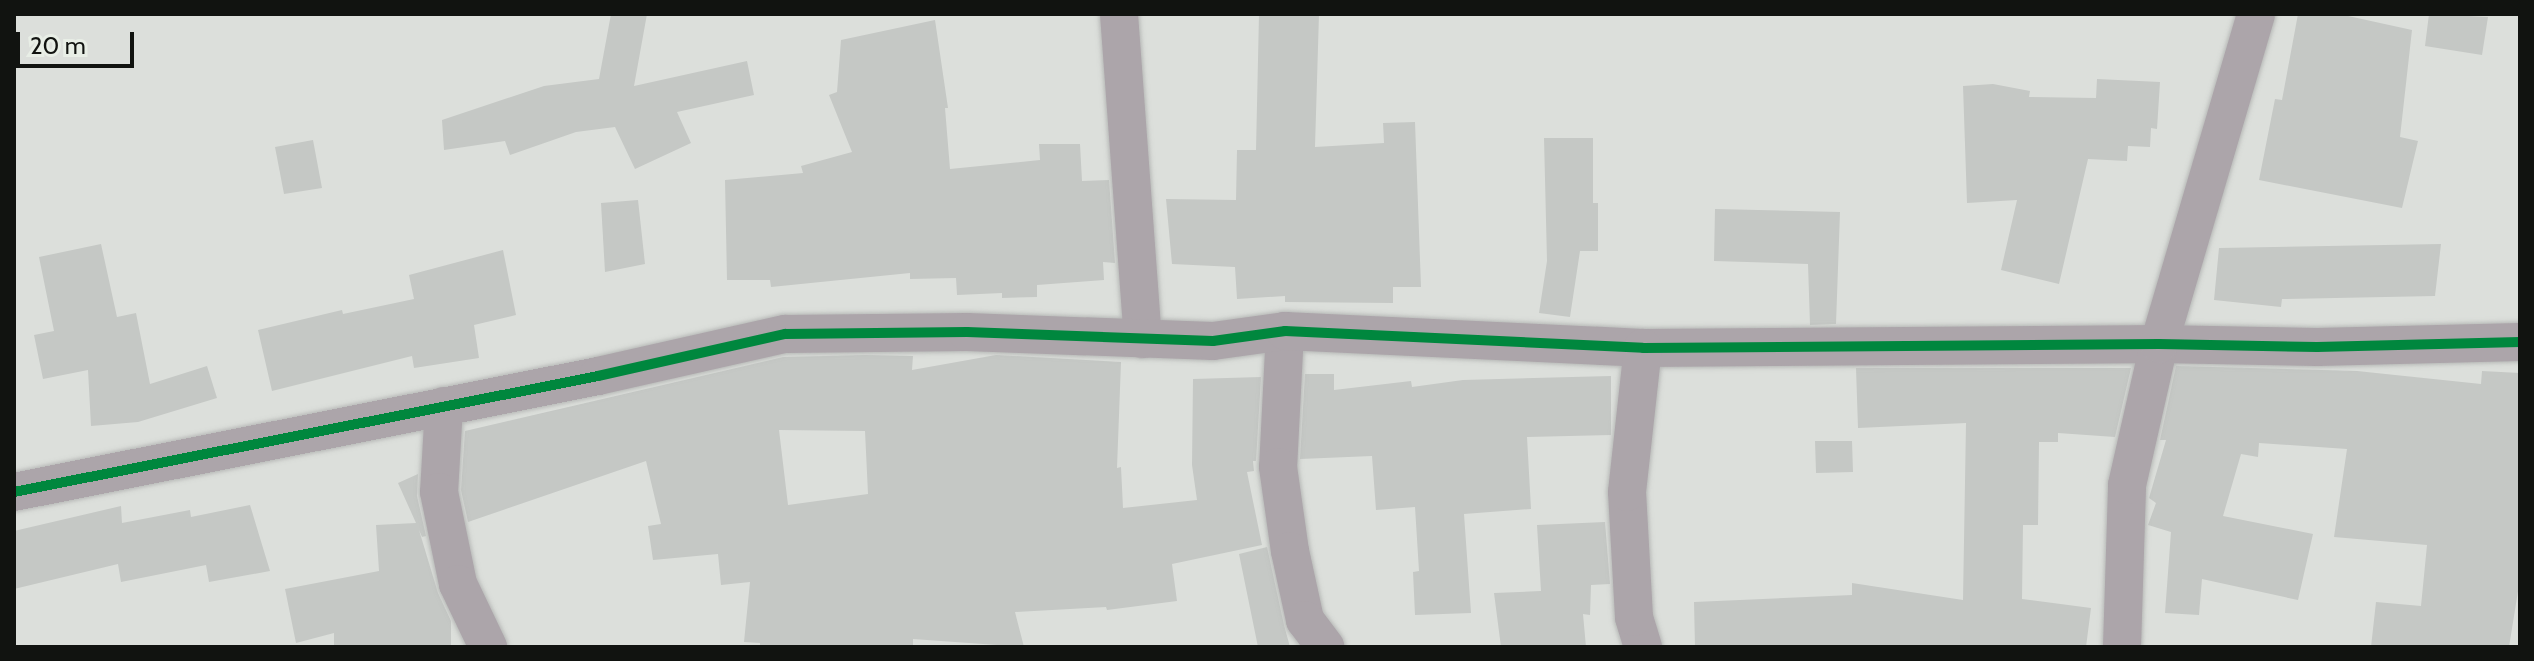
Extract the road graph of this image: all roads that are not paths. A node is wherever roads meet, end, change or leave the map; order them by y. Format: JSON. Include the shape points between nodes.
{"nodes":[{"id":1,"x":1119,"y":14,"type":"edge"},
{"id":2,"x":2256,"y":14,"type":"edge"},
{"id":3,"x":1285,"y":331,"type":"junction"},
{"id":4,"x":1143,"y":339,"type":"junction"},
{"id":5,"x":2520,"y":342,"type":"edge"},
{"id":6,"x":2159,"y":344,"type":"junction"},
{"id":7,"x":1643,"y":348,"type":"junction"},
{"id":8,"x":444,"y":406,"type":"junction"},
{"id":9,"x":14,"y":492,"type":"edge"},
{"id":10,"x":488,"y":647,"type":"edge"},
{"id":11,"x":1325,"y":647,"type":"edge"},
{"id":12,"x":1643,"y":647,"type":"edge"},
{"id":13,"x":2122,"y":647,"type":"edge"}],
"edges":[{"from":1,"to":4,"type":"street"},
{"from":2,"to":6,"type":"street"},
{"from":3,"to":4,"type":"street","via":[[1213,341]]},
{"from":3,"to":7,"type":"street"},
{"from":3,"to":11,"type":"street","via":[[1278,467],[1305,620]]},
{"from":4,"to":8,"type":"street","via":[[967,332],[785,334]]},
{"from":5,"to":6,"type":"street"},
{"from":6,"to":7,"type":"street"},
{"from":6,"to":13,"type":"street","via":[[2127,485]]},
{"from":7,"to":12,"type":"street","via":[[1627,492],[1634,617]]},
{"from":8,"to":9,"type":"street"},
{"from":8,"to":10,"type":"street","via":[[439,492],[458,584]]}]}
